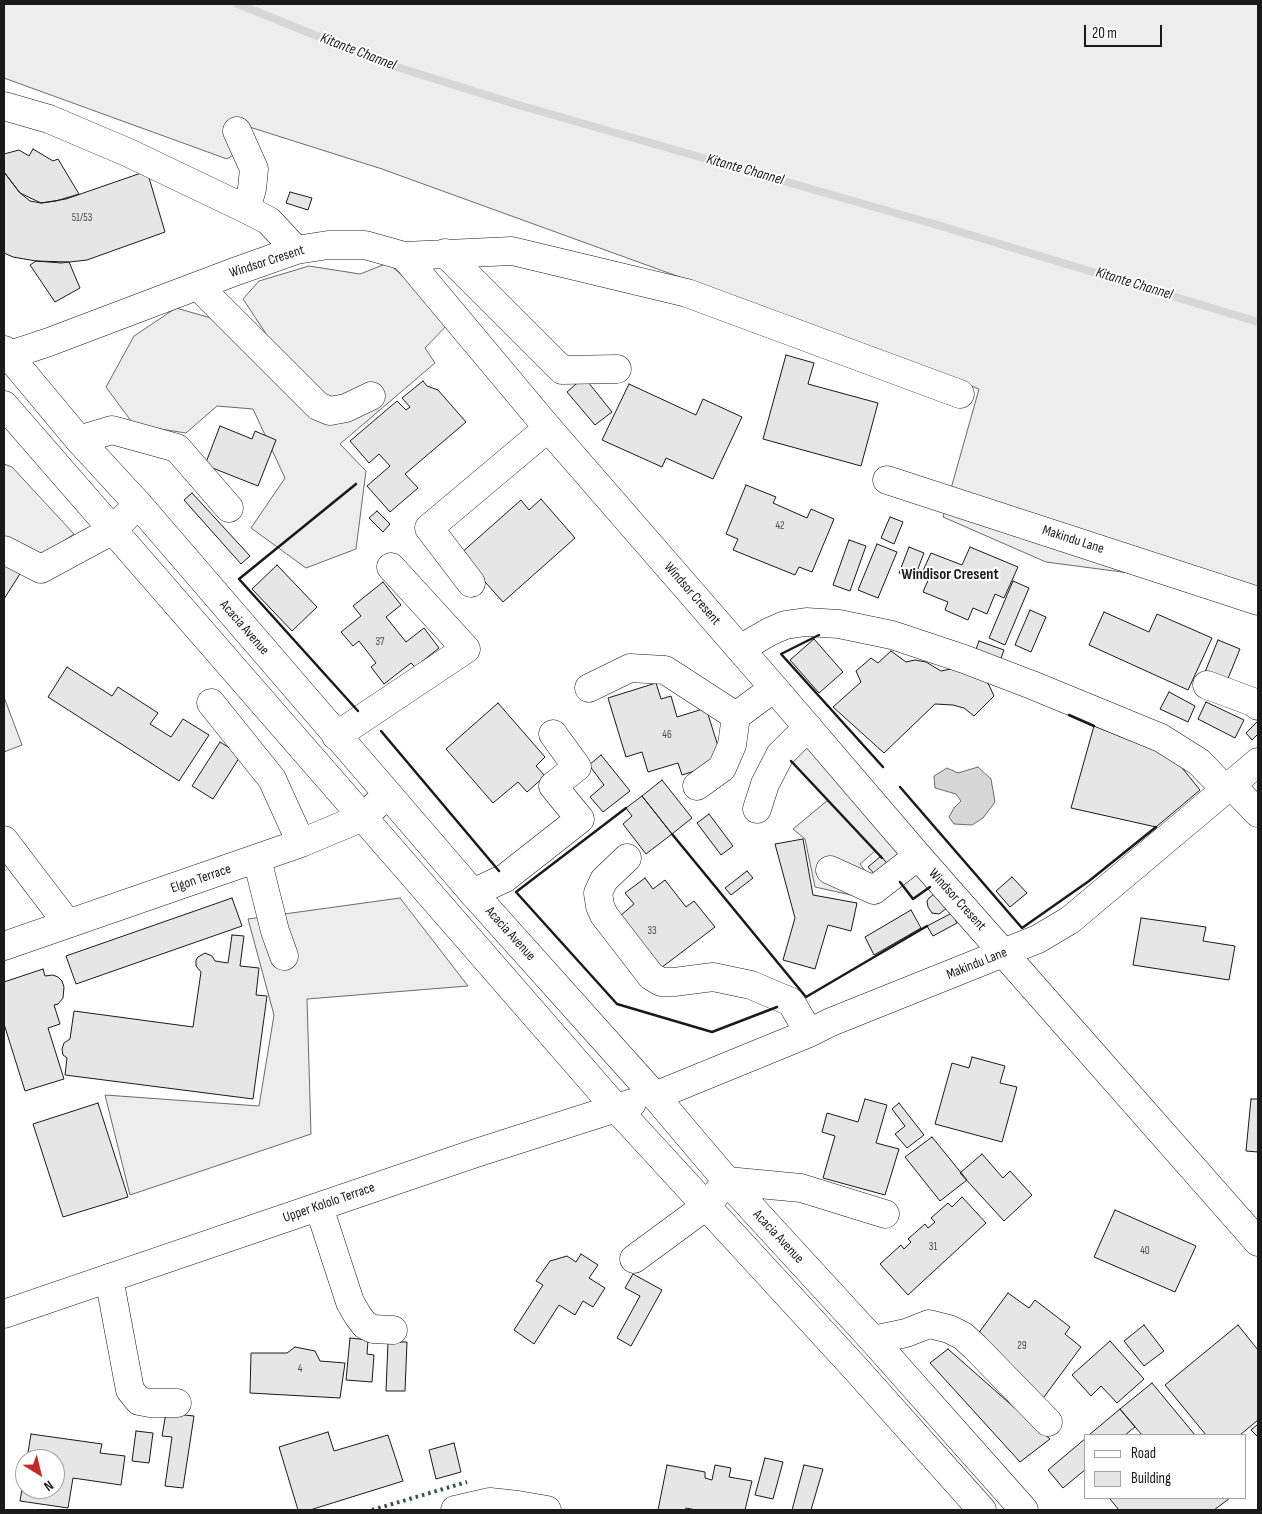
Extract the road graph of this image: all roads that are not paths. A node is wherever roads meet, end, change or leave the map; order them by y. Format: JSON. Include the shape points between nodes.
{"nodes":[{"id":1,"x":4,"y":106,"type":"edge"},
{"id":2,"x":237,"y":131,"type":"dead end"},
{"id":3,"x":246,"y":209,"type":"junction"},
{"id":4,"x":296,"y":250,"type":"junction"},
{"id":5,"x":446,"y":253,"type":"junction"},
{"id":6,"x":404,"y":256,"type":"junction"},
{"id":7,"x":198,"y":286,"type":"junction"},
{"id":8,"x":5,"y":354,"type":"edge"},
{"id":9,"x":617,"y":370,"type":"dead end"},
{"id":10,"x":960,"y":394,"type":"dead end"},
{"id":11,"x":371,"y":396,"type":"dead end"},
{"id":12,"x":4,"y":405,"type":"edge"},
{"id":13,"x":548,"y":428,"type":"junction"},
{"id":14,"x":78,"y":440,"type":"junction"},
{"id":15,"x":887,"y":480,"type":"dead end"},
{"id":16,"x":138,"y":504,"type":"junction"},
{"id":17,"x":229,"y":508,"type":"dead end"},
{"id":18,"x":113,"y":530,"type":"junction"},
{"id":19,"x":4,"y":550,"type":"edge"},
{"id":20,"x":391,"y":568,"type":"dead end"},
{"id":21,"x":471,"y":583,"type":"dead end"},
{"id":22,"x":1258,"y":601,"type":"edge"},
{"id":23,"x":740,"y":649,"type":"junction"},
{"id":24,"x":1207,"y":685,"type":"dead end"},
{"id":25,"x":589,"y":688,"type":"dead end"},
{"id":26,"x":774,"y":688,"type":"junction"},
{"id":27,"x":211,"y":704,"type":"dead end"},
{"id":28,"x":1258,"y":706,"type":"edge"},
{"id":29,"x":736,"y":716,"type":"junction"},
{"id":30,"x":808,"y":727,"type":"junction"},
{"id":31,"x":553,"y":734,"type":"dead end"},
{"id":32,"x":336,"y":736,"type":"junction"},
{"id":33,"x":1258,"y":762,"type":"edge"},
{"id":34,"x":697,"y":786,"type":"dead end"},
{"id":35,"x":1228,"y":788,"type":"junction"},
{"id":36,"x":388,"y":794,"type":"junction"},
{"id":37,"x":757,"y":809,"type":"dead end"},
{"id":38,"x":1258,"y":813,"type":"edge"},
{"id":39,"x":363,"y":817,"type":"junction"},
{"id":40,"x":4,"y":840,"type":"edge"},
{"id":41,"x":301,"y":843,"type":"junction"},
{"id":42,"x":918,"y":856,"type":"junction"},
{"id":43,"x":628,"y":858,"type":"dead end"},
{"id":44,"x":257,"y":860,"type":"junction"},
{"id":45,"x":830,"y":870,"type":"dead end"},
{"id":46,"x":473,"y":893,"type":"junction"},
{"id":47,"x":68,"y":924,"type":"junction"},
{"id":48,"x":4,"y":946,"type":"edge"},
{"id":49,"x":1004,"y":953,"type":"junction"},
{"id":50,"x":284,"y":956,"type":"dead end"},
{"id":51,"x":809,"y":1033,"type":"junction"},
{"id":52,"x":655,"y":1096,"type":"junction"},
{"id":53,"x":616,"y":1108,"type":"junction"},
{"id":54,"x":727,"y":1181,"type":"junction"},
{"id":55,"x":706,"y":1206,"type":"junction"},
{"id":56,"x":319,"y":1207,"type":"junction"},
{"id":57,"x":885,"y":1214,"type":"dead end"},
{"id":58,"x":1258,"y":1242,"type":"edge"},
{"id":59,"x":634,"y":1259,"type":"dead end"},
{"id":60,"x":109,"y":1278,"type":"junction"},
{"id":61,"x":4,"y":1314,"type":"edge"},
{"id":62,"x":393,"y":1330,"type":"dead end"},
{"id":63,"x":873,"y":1340,"type":"junction"},
{"id":64,"x":178,"y":1402,"type":"dead end"},
{"id":65,"x":1048,"y":1422,"type":"dead end"},
{"id":66,"x":455,"y":1510,"type":"edge"},
{"id":67,"x":547,"y":1510,"type":"edge"},
{"id":68,"x":982,"y":1510,"type":"edge"},
{"id":69,"x":1024,"y":1510,"type":"edge"}],
"edges":[{"from":1,"to":3,"type":"street","via":[[49,119],[129,153]]},
{"from":2,"to":3,"type":"street","via":[[254,169]]},
{"from":3,"to":4,"type":"street","via":[[270,221]]},
{"from":4,"to":6,"type":"street","name":"Windsor Cresent","via":[[328,245],[365,245]]},
{"from":4,"to":7,"type":"street","name":"Windsor Cresent"},
{"from":5,"to":6,"type":"street"},
{"from":5,"to":9,"type":"street","via":[[562,370]]},
{"from":5,"to":10,"type":"street","via":[[512,251],[687,293]]},
{"from":6,"to":13,"type":"street","name":"Windsor Cresent"},
{"from":7,"to":8,"type":"street","name":"Windsor Cresent","via":[[49,342]]},
{"from":7,"to":11,"type":"street","via":[[318,406],[330,411],[346,408]]},
{"from":8,"to":14,"type":"street","name":"Acacia Avenue"},
{"from":12,"to":18,"type":"street"},
{"from":13,"to":21,"type":"street","via":[[429,528]]},
{"from":13,"to":23,"type":"street","name":"Windsor Cresent"},
{"from":14,"to":16,"type":"street","name":"Acacia Avenue"},
{"from":14,"to":17,"type":"street","via":[[112,430],[177,448]]},
{"from":15,"to":22,"type":"street","name":"Makindu Lane"},
{"from":16,"to":18,"type":"street"},
{"from":16,"to":32,"type":"street","name":"Acacia Avenue"},
{"from":18,"to":19,"type":"street","via":[[41,569]]},
{"from":18,"to":39,"type":"street"},
{"from":20,"to":32,"type":"street","via":[[466,649]]},
{"from":23,"to":26,"type":"street","name":"Windsor Cresent"},
{"from":23,"to":35,"type":"street","via":[[785,625],[806,622],[840,624],[892,635],[1032,685],[1161,738],[1198,762]]},
{"from":24,"to":28,"type":"street"},
{"from":25,"to":29,"type":"street","via":[[630,668],[665,670]]},
{"from":26,"to":29,"type":"street"},
{"from":26,"to":30,"type":"street","name":"Windsor Cresent"},
{"from":27,"to":41,"type":"street","via":[[272,779]]},
{"from":29,"to":34,"type":"street","via":[[732,745],[722,768]]},
{"from":30,"to":37,"type":"street","via":[[780,755]]},
{"from":30,"to":42,"type":"street","name":"Windsor Cresent"},
{"from":31,"to":46,"type":"street","via":[[577,767],[553,786],[580,819],[505,878]]},
{"from":32,"to":36,"type":"street","name":"Acacia Avenue"},
{"from":33,"to":35,"type":"street","name":"Makindu Lane"},
{"from":35,"to":38,"type":"street"},
{"from":35,"to":49,"type":"street","name":"Makindu Lane","via":[[1070,920],[1038,939]]},
{"from":36,"to":39,"type":"street","name":"Elgon Terrace"},
{"from":36,"to":46,"type":"street","name":"Acacia Avenue"},
{"from":39,"to":41,"type":"street","name":"Elgon Terrace"},
{"from":39,"to":53,"type":"street"},
{"from":40,"to":47,"type":"street"},
{"from":41,"to":44,"type":"street","name":"Elgon Terrace"},
{"from":42,"to":45,"type":"street","via":[[874,890]]},
{"from":42,"to":49,"type":"street","name":"Windsor Cresent"},
{"from":43,"to":51,"type":"street","via":[[604,880],[599,899],[604,914],[650,976],[661,982],[713,977],[750,985],[791,1002]]},
{"from":44,"to":47,"type":"street","name":"Elgon Terrace"},
{"from":44,"to":50,"type":"street"},
{"from":46,"to":52,"type":"street","name":"Acacia Avenue"},
{"from":47,"to":48,"type":"street","name":"Elgon Terrace"},
{"from":49,"to":51,"type":"street","name":"Makindu Lane"},
{"from":49,"to":58,"type":"street","name":"Windsor Cresent"},
{"from":51,"to":52,"type":"street","name":"Makindu Lane"},
{"from":52,"to":53,"type":"street","name":"Upper Kololo Terrace"},
{"from":52,"to":54,"type":"street","name":"Acacia Avenue"},
{"from":53,"to":55,"type":"street"},
{"from":53,"to":56,"type":"street","name":"Upper Kololo Terrace"},
{"from":54,"to":55,"type":"street"},
{"from":54,"to":57,"type":"street","via":[[801,1188]]},
{"from":54,"to":63,"type":"street","name":"Acacia Avenue"},
{"from":55,"to":59,"type":"street"},
{"from":55,"to":68,"type":"street"},
{"from":56,"to":60,"type":"street","name":"Upper Kololo Terrace"},
{"from":56,"to":62,"type":"street","via":[[350,1302],[358,1316],[373,1329]]},
{"from":60,"to":61,"type":"street","name":"Upper Kololo Terrace"},
{"from":60,"to":64,"type":"street","via":[[130,1390],[139,1401]]},
{"from":63,"to":65,"type":"street","via":[[929,1324],[949,1329],[975,1347]]},
{"from":63,"to":69,"type":"street","name":"Acacia Avenue"},
{"from":66,"to":67,"type":"street","via":[[490,1502]]}]}
